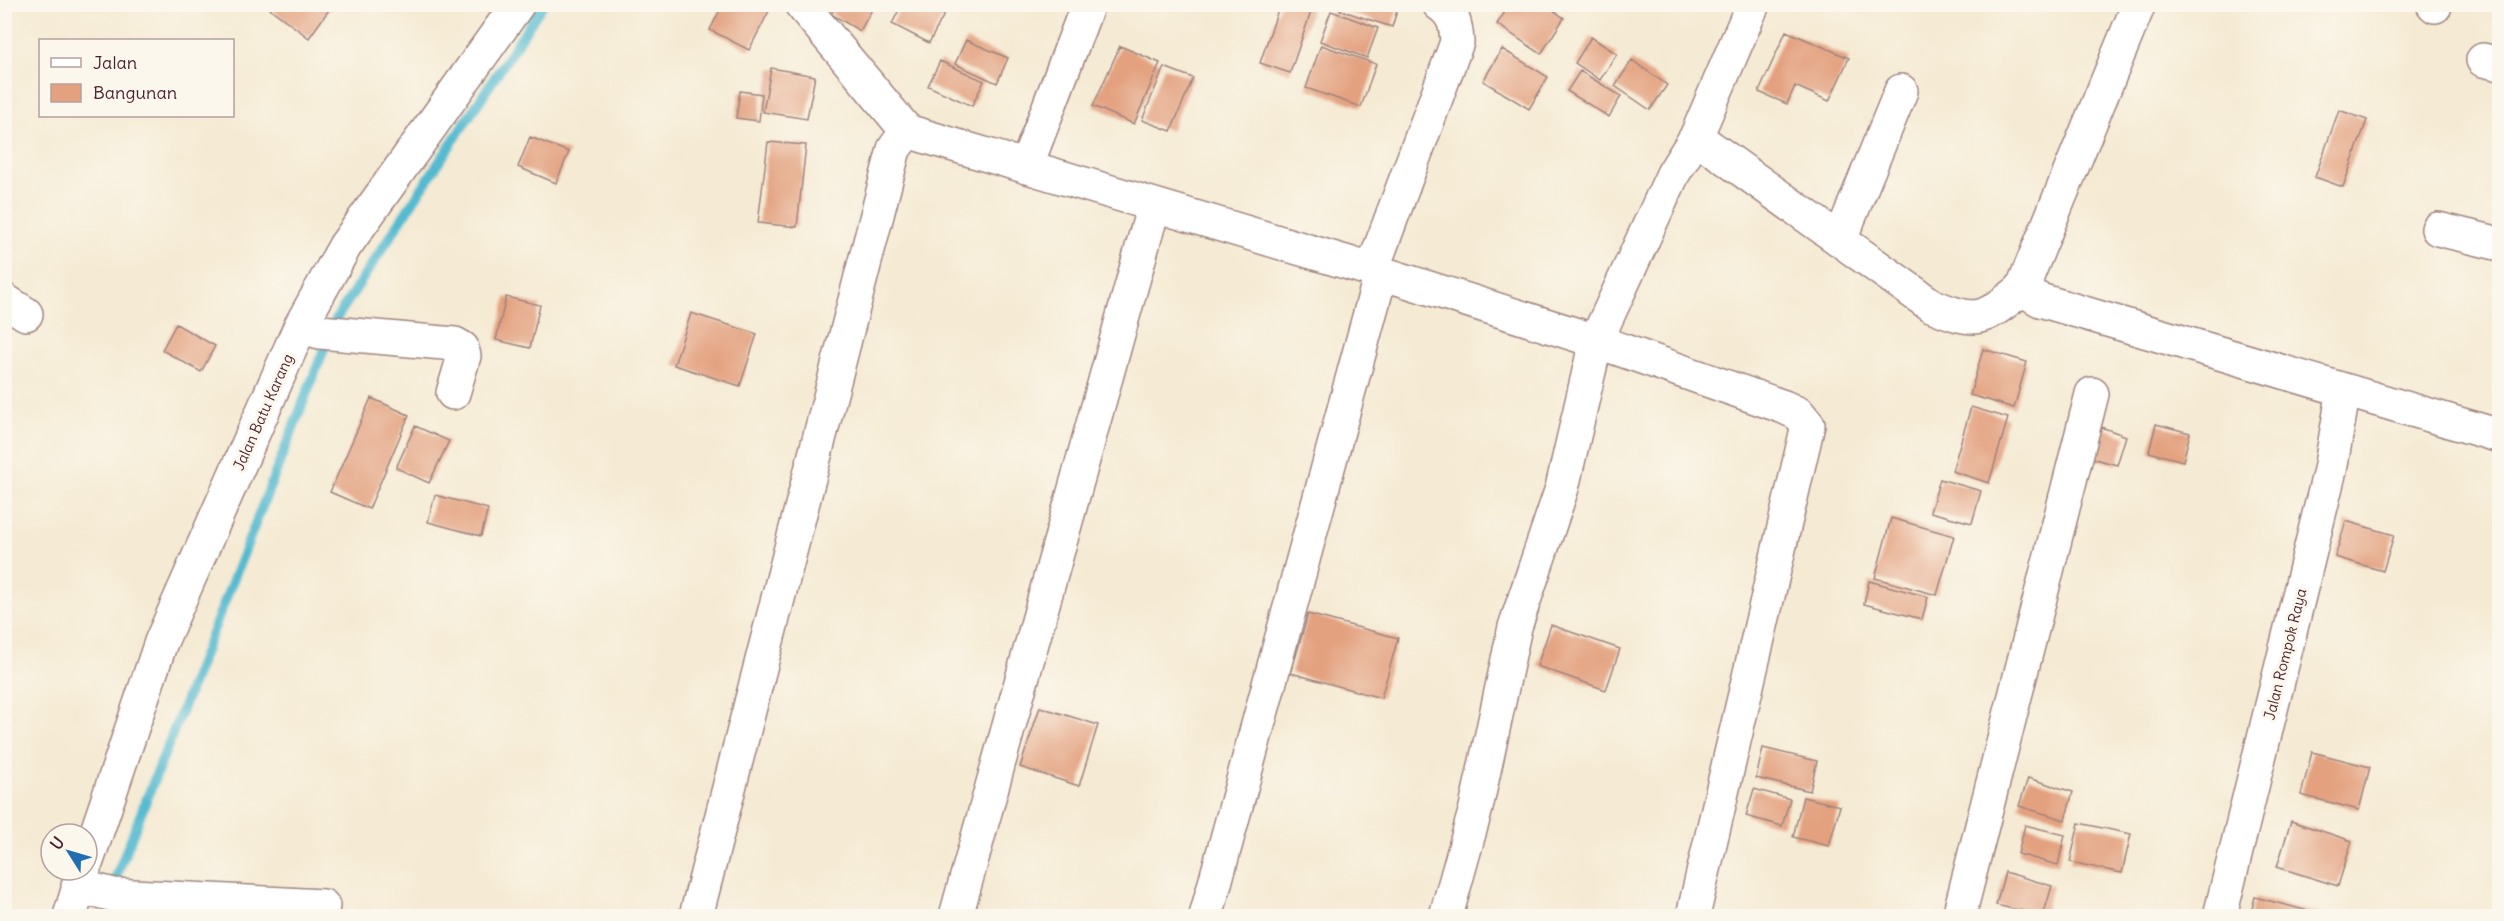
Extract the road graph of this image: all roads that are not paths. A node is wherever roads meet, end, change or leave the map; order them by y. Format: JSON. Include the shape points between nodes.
{"nodes":[{"id":1,"x":518,"y":4,"type":"edge"},
{"id":2,"x":801,"y":4,"type":"edge"},
{"id":3,"x":1088,"y":4,"type":"edge"},
{"id":4,"x":1439,"y":4,"type":"edge"},
{"id":5,"x":1753,"y":4,"type":"edge"},
{"id":6,"x":2139,"y":4,"type":"edge"},
{"id":7,"x":1901,"y":91,"type":"dead end"},
{"id":8,"x":907,"y":131,"type":"junction"},
{"id":9,"x":1696,"y":136,"type":"junction"},
{"id":10,"x":1026,"y":167,"type":"junction"},
{"id":11,"x":1154,"y":205,"type":"junction"},
{"id":12,"x":2438,"y":229,"type":"dead end"},
{"id":13,"x":1840,"y":240,"type":"junction"},
{"id":14,"x":2499,"y":244,"type":"edge"},
{"id":15,"x":1377,"y":272,"type":"junction"},
{"id":16,"x":2022,"y":289,"type":"junction"},
{"id":17,"x":310,"y":330,"type":"junction"},
{"id":18,"x":1596,"y":341,"type":"junction"},
{"id":19,"x":2344,"y":390,"type":"junction"},
{"id":20,"x":453,"y":393,"type":"dead end"},
{"id":21,"x":2092,"y":394,"type":"dead end"},
{"id":22,"x":2499,"y":436,"type":"edge"},
{"id":23,"x":87,"y":886,"type":"edge"},
{"id":24,"x":323,"y":906,"type":"dead end"},
{"id":25,"x":696,"y":916,"type":"edge"},
{"id":26,"x":956,"y":916,"type":"edge"},
{"id":27,"x":1206,"y":916,"type":"edge"},
{"id":28,"x":1446,"y":916,"type":"edge"},
{"id":29,"x":1693,"y":916,"type":"edge"},
{"id":30,"x":1959,"y":916,"type":"edge"},
{"id":31,"x":2220,"y":916,"type":"edge"}],
"edges":[{"from":1,"to":17,"type":"street","name":"Jalan Batu Karang","via":[[345,246]]},
{"from":2,"to":8,"type":"street"},
{"from":3,"to":10,"type":"street"},
{"from":4,"to":15,"type":"street","via":[[1456,22],[1457,42]]},
{"from":5,"to":9,"type":"street"},
{"from":6,"to":16,"type":"street"},
{"from":7,"to":13,"type":"street"},
{"from":8,"to":10,"type":"street"},
{"from":8,"to":25,"type":"street","via":[[894,149]]},
{"from":9,"to":13,"type":"street"},
{"from":9,"to":18,"type":"street","via":[[1673,174]]},
{"from":10,"to":11,"type":"street"},
{"from":11,"to":15,"type":"street"},
{"from":11,"to":26,"type":"street"},
{"from":12,"to":14,"type":"street"},
{"from":13,"to":16,"type":"street","via":[[1931,305],[1961,318],[1989,315]]},
{"from":15,"to":18,"type":"street"},
{"from":15,"to":27,"type":"street"},
{"from":16,"to":19,"type":"street","via":[[2040,300]]},
{"from":17,"to":20,"type":"street","via":[[455,344],[462,348],[464,356]]},
{"from":17,"to":23,"type":"street","name":"Jalan Batu Karang","via":[[161,642]]},
{"from":18,"to":28,"type":"street","via":[[1562,488],[1515,627],[1476,808]]},
{"from":18,"to":29,"type":"street","via":[[1784,407],[1799,414],[1808,425]]},
{"from":19,"to":22,"type":"street"},
{"from":19,"to":31,"type":"street","name":"Jalan Rompok Raya","via":[[2330,470]]},
{"from":21,"to":30,"type":"street"},
{"from":23,"to":24,"type":"street"}]}
